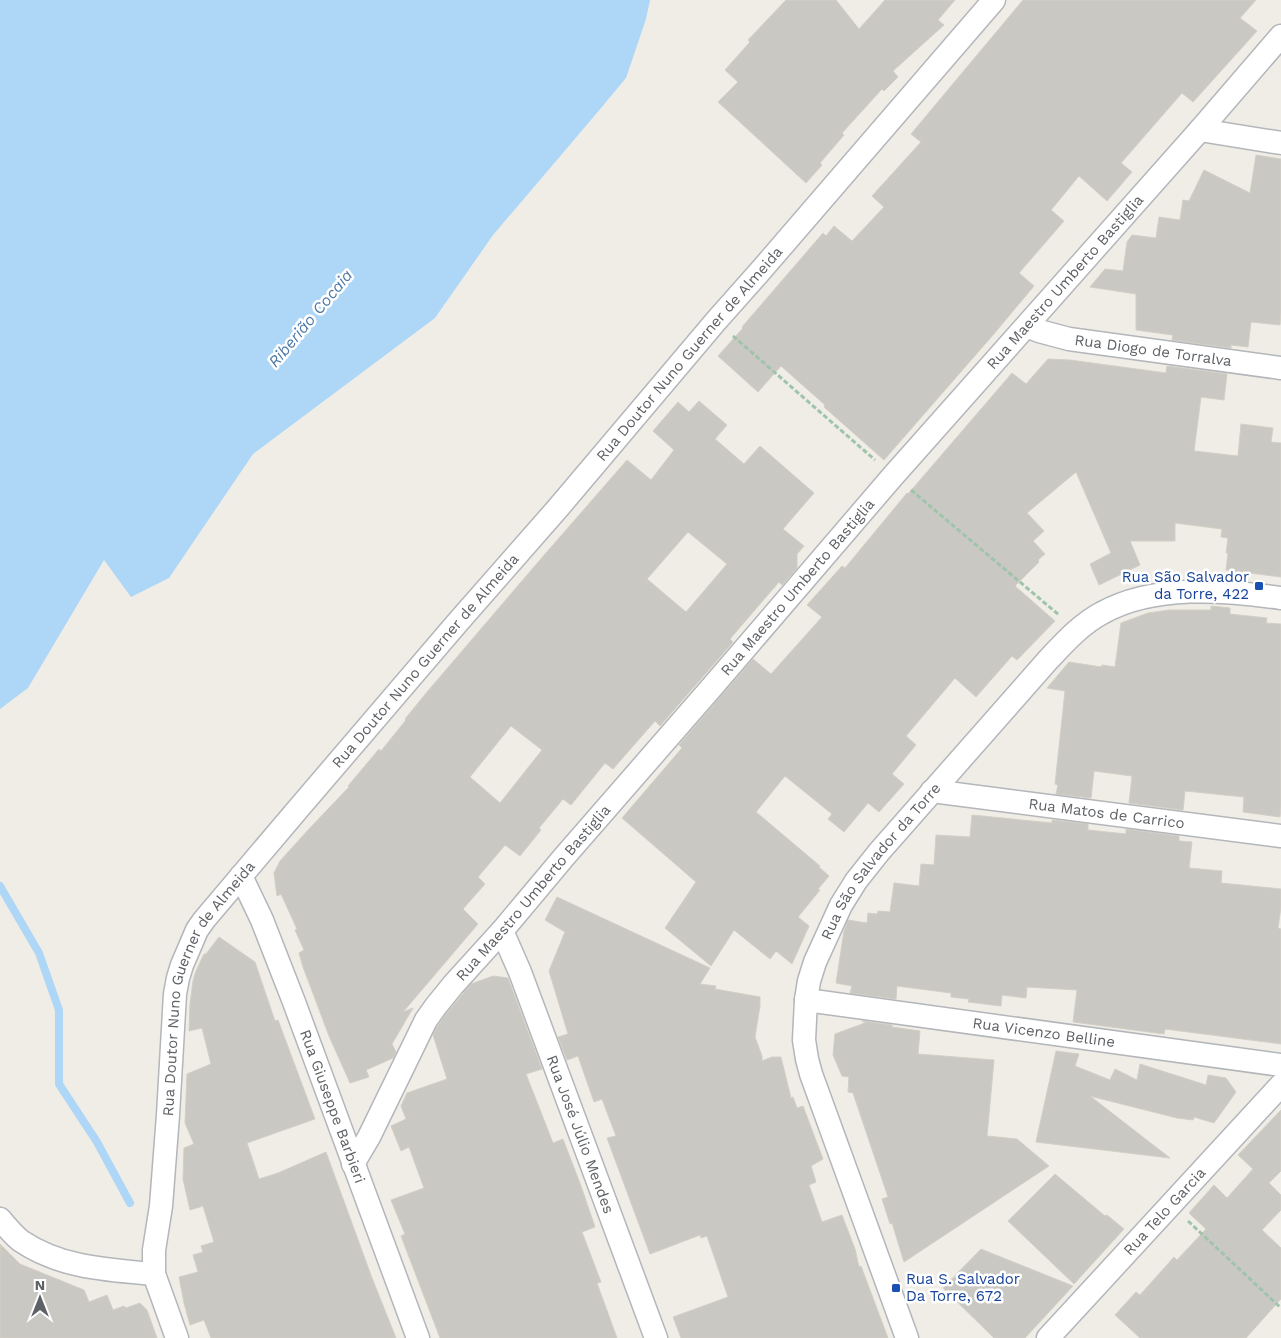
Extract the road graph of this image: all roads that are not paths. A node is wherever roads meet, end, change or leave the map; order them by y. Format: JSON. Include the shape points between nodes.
{"nodes":[{"id":1,"x":994,"y":0,"type":"edge"},
{"id":2,"x":1281,"y":36,"type":"edge"},
{"id":3,"x":1200,"y":130,"type":"junction"},
{"id":4,"x":1281,"y":143,"type":"edge"},
{"id":5,"x":1027,"y":326,"type":"junction"},
{"id":6,"x":1281,"y":368,"type":"edge"},
{"id":7,"x":1281,"y":598,"type":"edge"},
{"id":8,"x":932,"y":790,"type":"junction"},
{"id":9,"x":1281,"y":836,"type":"edge"},
{"id":10,"x":241,"y":876,"type":"junction"},
{"id":11,"x":502,"y":931,"type":"junction"},
{"id":12,"x":806,"y":1000,"type":"junction"},
{"id":13,"x":1281,"y":1066,"type":"edge"},
{"id":14,"x":1281,"y":1085,"type":"edge"},
{"id":15,"x":353,"y":1164,"type":"junction"},
{"id":16,"x":0,"y":1219,"type":"edge"},
{"id":17,"x":154,"y":1274,"type":"junction"},
{"id":18,"x":177,"y":1338,"type":"edge"},
{"id":19,"x":418,"y":1338,"type":"edge"},
{"id":20,"x":656,"y":1338,"type":"edge"},
{"id":21,"x":908,"y":1338,"type":"edge"},
{"id":22,"x":1048,"y":1338,"type":"edge"}],
"edges":[{"from":1,"to":10,"type":"street","name":"Rua Doutor Nuno Guerner de Almeida"},
{"from":2,"to":3,"type":"street","name":"Rua Maestro Umberto Bastiglia"},
{"from":3,"to":4,"type":"street"},
{"from":3,"to":5,"type":"street","name":"Rua Maestro Umberto Bastiglia"},
{"from":5,"to":6,"type":"street","name":"Rua Diogo de Torralva","via":[[1069,339]]},
{"from":5,"to":11,"type":"street","name":"Rua Maestro Umberto Bastiglia","via":[[887,483]]},
{"from":7,"to":8,"type":"street","name":"Rua São Salvador da Torre","via":[[1245,593],[1178,592],[1125,602],[1101,613],[1048,660]]},
{"from":8,"to":9,"type":"street","name":"Rua Matos de Carrico"},
{"from":8,"to":12,"type":"street","name":"Rua São Salvador da Torre","via":[[862,874],[841,905],[815,962]]},
{"from":10,"to":15,"type":"street","name":"Rua Giuseppe Barbieri","via":[[294,1002]]},
{"from":10,"to":17,"type":"street","name":"Rua Doutor Nuno Guerner de Almeida","via":[[197,930],[178,978]]},
{"from":11,"to":15,"type":"street","name":"Rua Maestro Umberto Bastiglia","via":[[426,1020]]},
{"from":11,"to":20,"type":"street","name":"Rua José Júlio Mendes","via":[[524,981]]},
{"from":12,"to":13,"type":"street","name":"Rua Vicenzo Belline"},
{"from":12,"to":21,"type":"street","name":"Rua São Salvador da Torre","via":[[804,1040],[811,1074]]},
{"from":14,"to":22,"type":"street","name":"Rua Telo Garcia"},
{"from":15,"to":19,"type":"street","name":"Rua Giuseppe Barbieri"},
{"from":16,"to":17,"type":"street","via":[[21,1241],[57,1260]]},
{"from":17,"to":18,"type":"street"}]}
